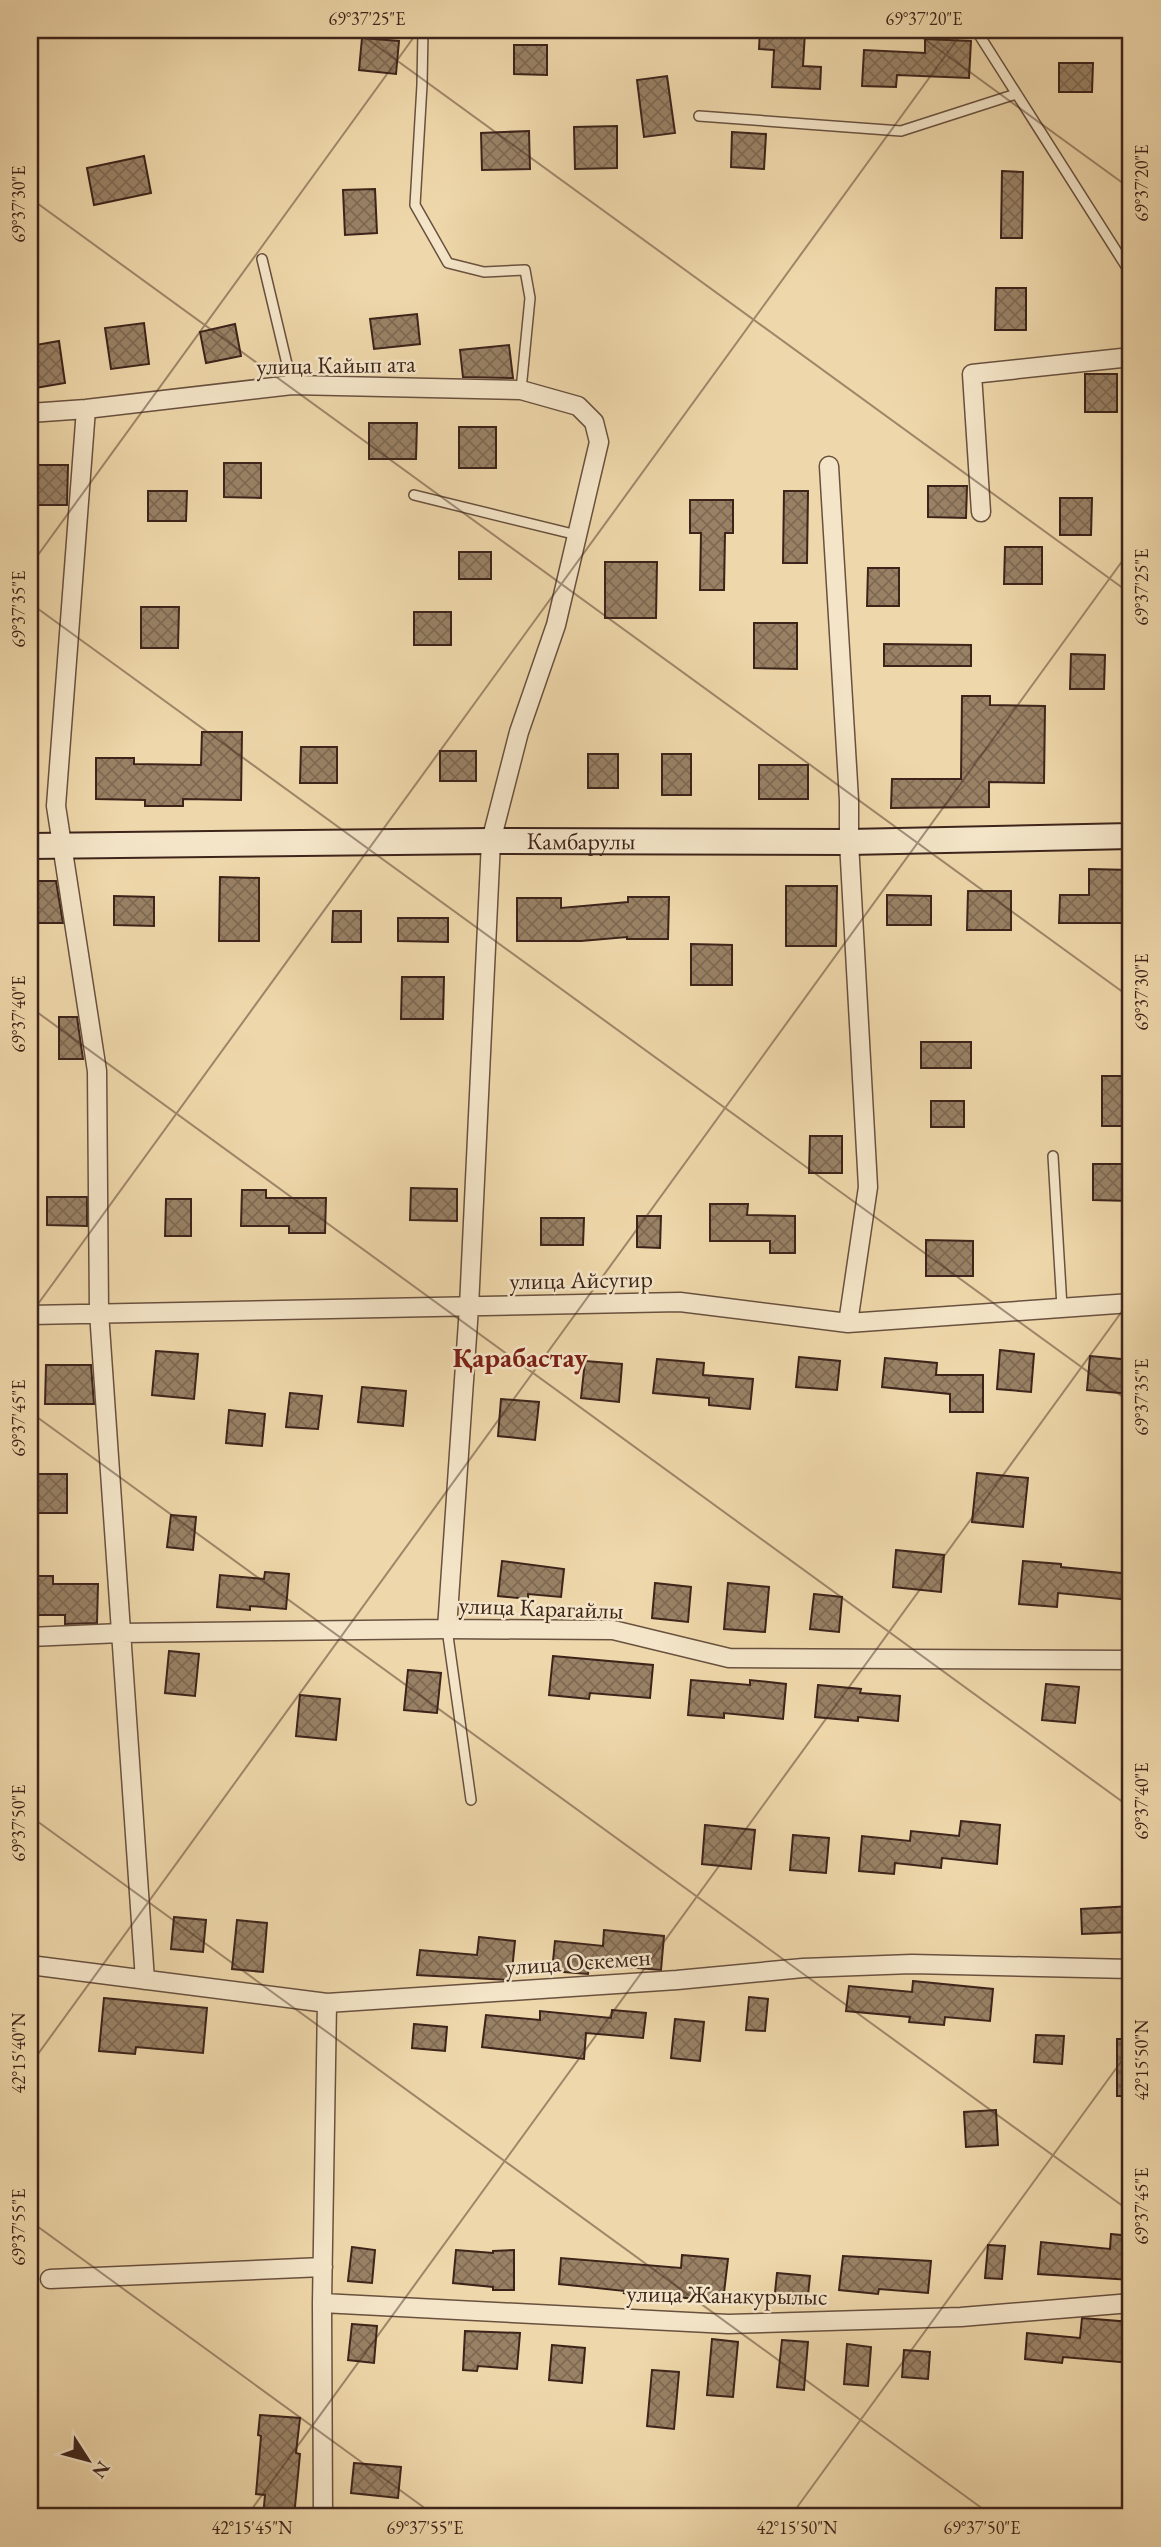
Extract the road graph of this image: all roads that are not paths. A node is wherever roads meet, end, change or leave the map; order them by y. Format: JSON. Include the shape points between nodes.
{"nodes":[{"id":1,"x":423,"y":30,"type":"edge"},
{"id":2,"x":977,"y":31,"type":"edge"},
{"id":3,"x":1016,"y":94,"type":"junction"},
{"id":4,"x":699,"y":116,"type":"dead end"},
{"id":5,"x":262,"y":259,"type":"dead end"},
{"id":6,"x":1131,"y":274,"type":"edge"},
{"id":7,"x":1131,"y":357,"type":"edge"},
{"id":8,"x":292,"y":385,"type":"junction"},
{"id":9,"x":521,"y":390,"type":"junction"},
{"id":10,"x":86,"y":409,"type":"junction"},
{"id":11,"x":30,"y":413,"type":"edge"},
{"id":12,"x":829,"y":466,"type":"dead end"},
{"id":13,"x":414,"y":495,"type":"dead end"},
{"id":14,"x":981,"y":512,"type":"dead end"},
{"id":15,"x":577,"y":535,"type":"junction"},
{"id":16,"x":1131,"y":836,"type":"edge"},
{"id":17,"x":491,"y":841,"type":"junction"},
{"id":18,"x":849,"y":842,"type":"junction"},
{"id":19,"x":30,"y":846,"type":"edge"},
{"id":20,"x":62,"y":846,"type":"junction"},
{"id":21,"x":1053,"y":1156,"type":"dead end"},
{"id":22,"x":1131,"y":1303,"type":"edge"},
{"id":23,"x":469,"y":1307,"type":"junction"},
{"id":24,"x":1062,"y":1307,"type":"junction"},
{"id":25,"x":99,"y":1312,"type":"junction"},
{"id":26,"x":30,"y":1315,"type":"edge"},
{"id":27,"x":848,"y":1323,"type":"junction"},
{"id":28,"x":447,"y":1629,"type":"junction"},
{"id":29,"x":121,"y":1633,"type":"junction"},
{"id":30,"x":30,"y":1637,"type":"edge"},
{"id":31,"x":1131,"y":1660,"type":"edge"},
{"id":32,"x":471,"y":1800,"type":"dead end"},
{"id":33,"x":30,"y":1965,"type":"edge"},
{"id":34,"x":1131,"y":1969,"type":"edge"},
{"id":35,"x":145,"y":1980,"type":"junction"},
{"id":36,"x":327,"y":2003,"type":"junction"},
{"id":37,"x":323,"y":2267,"type":"junction"},
{"id":38,"x":50,"y":2279,"type":"dead end"},
{"id":39,"x":1131,"y":2302,"type":"edge"},
{"id":40,"x":322,"y":2303,"type":"junction"},
{"id":41,"x":323,"y":2517,"type":"edge"}],
"edges":[{"from":1,"to":9,"type":"lane","via":[[415,205],[447,263],[484,272],[524,270],[530,298]]},
{"from":2,"to":3,"type":"lane"},
{"from":3,"to":4,"type":"lane","via":[[901,131]]},
{"from":3,"to":6,"type":"lane"},
{"from":5,"to":8,"type":"lane"},
{"from":7,"to":14,"type":"street","via":[[972,374]]},
{"from":8,"to":9,"type":"street","name":"улица Кайып ата"},
{"from":8,"to":10,"type":"street","name":"улица Кайып ата"},
{"from":9,"to":15,"type":"street","name":"улица Кайып ата","via":[[578,406],[593,422],[599,442]]},
{"from":10,"to":11,"type":"street","name":"улица Кайып ата"},
{"from":10,"to":20,"type":"street","via":[[56,806]]},
{"from":12,"to":18,"type":"street"},
{"from":13,"to":15,"type":"lane"},
{"from":15,"to":17,"type":"street","via":[[556,625],[519,732]]},
{"from":16,"to":18,"type":"street","name":"Камбарулы"},
{"from":17,"to":18,"type":"street","name":"Камбарулы"},
{"from":17,"to":20,"type":"street","name":"Камбарулы"},
{"from":17,"to":23,"type":"street"},
{"from":18,"to":27,"type":"street","via":[[868,1187]]},
{"from":19,"to":20,"type":"street","name":"Камбарулы"},
{"from":20,"to":25,"type":"street","via":[[97,1071]]},
{"from":21,"to":24,"type":"lane"},
{"from":22,"to":24,"type":"street","name":"улица Айсугир"},
{"from":23,"to":25,"type":"street","name":"улица Айсугир"},
{"from":23,"to":27,"type":"street","name":"улица Айсугир","via":[[680,1302]]},
{"from":23,"to":28,"type":"street"},
{"from":24,"to":27,"type":"street","name":"улица Айсугир"},
{"from":25,"to":26,"type":"street","name":"улица Айсугир"},
{"from":25,"to":29,"type":"street"},
{"from":28,"to":29,"type":"street","name":"улица Карагайлы"},
{"from":28,"to":31,"type":"street","name":"улица Карагайлы","via":[[613,1630],[729,1658]]},
{"from":28,"to":32,"type":"lane"},
{"from":29,"to":30,"type":"street","name":"улица Карагайлы"},
{"from":29,"to":35,"type":"street"},
{"from":33,"to":35,"type":"street","name":"улица Оскемен"},
{"from":34,"to":36,"type":"street","name":"улица Оскемен","via":[[912,1964],[803,1968]]},
{"from":35,"to":36,"type":"street","name":"улица Оскемен"},
{"from":36,"to":37,"type":"street"},
{"from":37,"to":38,"type":"street"},
{"from":37,"to":40,"type":"street"},
{"from":39,"to":40,"type":"street","name":"улица Жанакурылыс","via":[[961,2317],[728,2324]]},
{"from":40,"to":41,"type":"street"}]}
